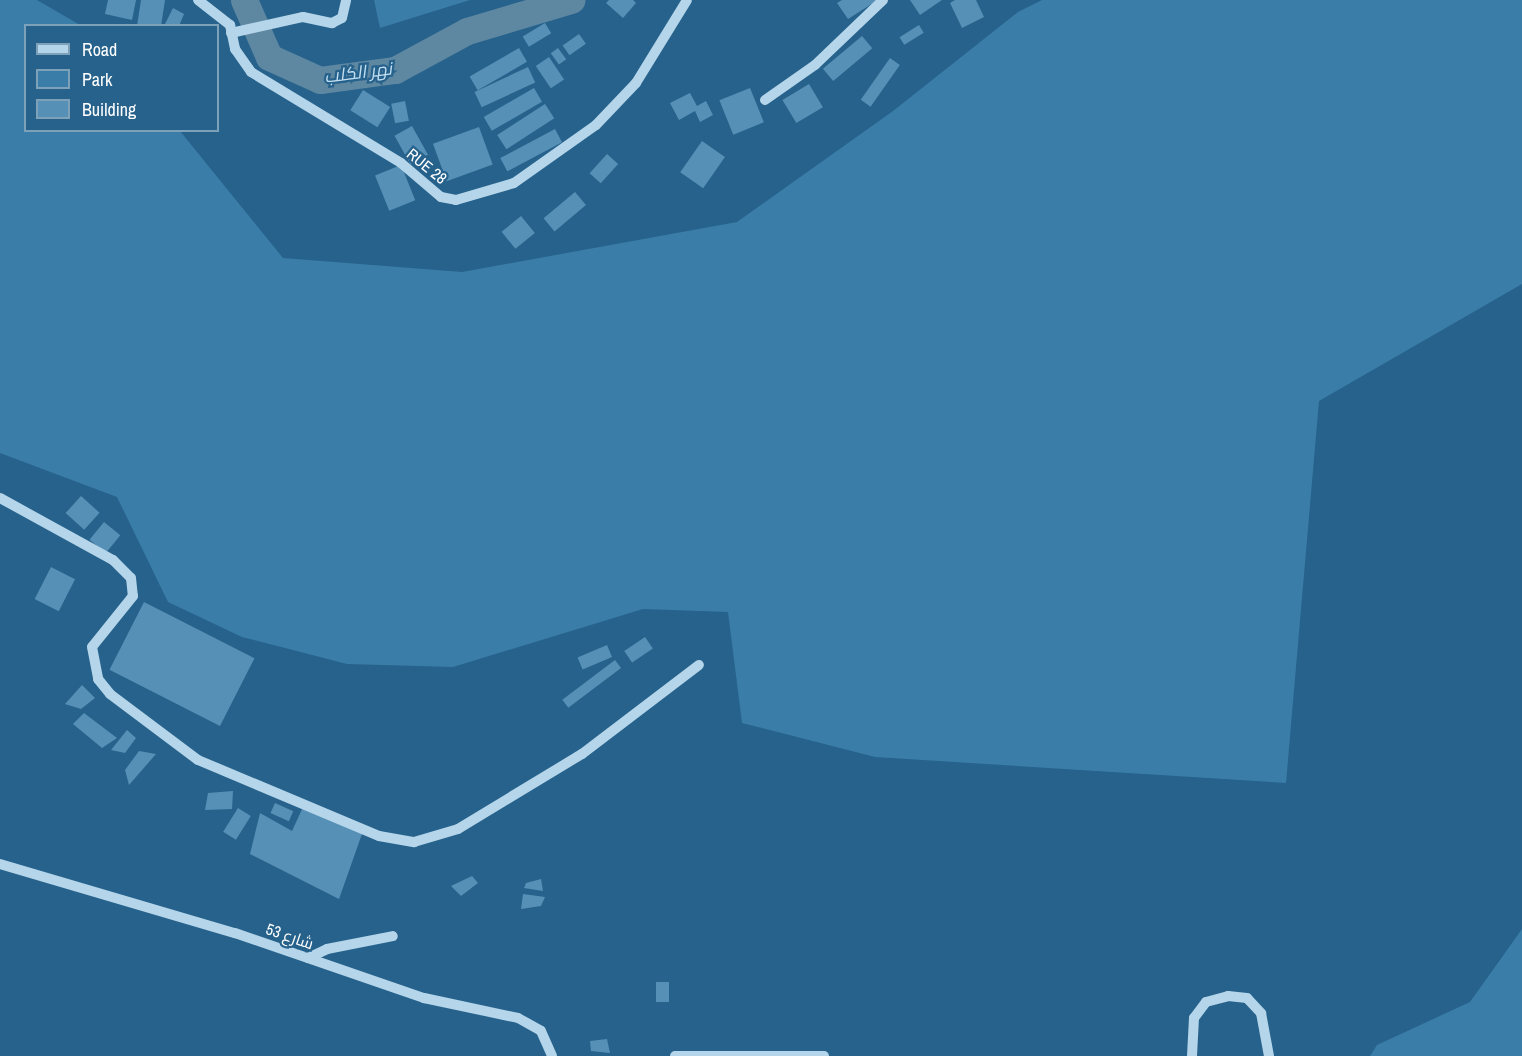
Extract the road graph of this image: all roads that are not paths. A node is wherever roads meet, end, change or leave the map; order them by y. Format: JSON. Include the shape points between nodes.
{"nodes":[{"id":1,"x":198,"y":0,"type":"edge"},
{"id":2,"x":346,"y":0,"type":"edge"},
{"id":3,"x":687,"y":0,"type":"edge"},
{"id":4,"x":883,"y":0,"type":"edge"},
{"id":5,"x":231,"y":33,"type":"junction"},
{"id":6,"x":765,"y":100,"type":"dead end"},
{"id":7,"x":0,"y":498,"type":"edge"},
{"id":8,"x":699,"y":665,"type":"dead end"},
{"id":9,"x":0,"y":864,"type":"edge"},
{"id":10,"x":393,"y":936,"type":"dead end"},
{"id":11,"x":308,"y":958,"type":"junction"},
{"id":12,"x":552,"y":1056,"type":"edge"},
{"id":13,"x":675,"y":1056,"type":"edge"},
{"id":14,"x":824,"y":1056,"type":"edge"},
{"id":15,"x":1192,"y":1056,"type":"edge"},
{"id":16,"x":1269,"y":1056,"type":"edge"}],
"edges":[{"from":1,"to":5,"type":"street","name":"RUE 28","via":[[220,15]]},
{"from":2,"to":5,"type":"street","via":[[342,18],[332,23],[312,18]]},
{"from":3,"to":5,"type":"street","name":"RUE 28","via":[[636,83],[596,125],[514,183],[456,200],[441,197],[401,163],[250,72]]},
{"from":4,"to":6,"type":"street","via":[[814,65]]},
{"from":7,"to":8,"type":"street","via":[[113,560],[131,578],[133,596],[92,647],[98,679],[110,694],[198,760],[379,836],[414,842],[458,829],[582,754]]},
{"from":9,"to":11,"type":"street","name":"شارع 53"},
{"from":10,"to":11,"type":"street","via":[[327,949]]},
{"from":11,"to":12,"type":"street","name":"شارع 53","via":[[424,998],[531,1023],[549,1042]]},
{"from":13,"to":14,"type":"street"},
{"from":15,"to":16,"type":"street","via":[[1194,1018],[1206,1002],[1228,996],[1247,998],[1261,1013]]}]}
